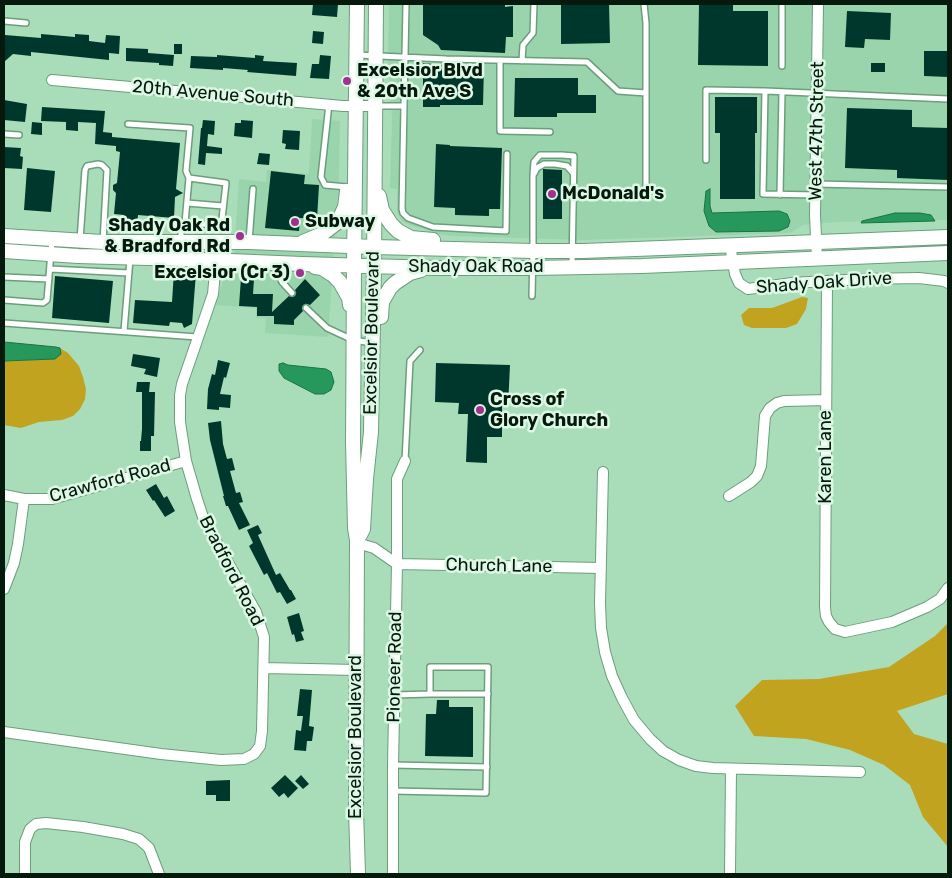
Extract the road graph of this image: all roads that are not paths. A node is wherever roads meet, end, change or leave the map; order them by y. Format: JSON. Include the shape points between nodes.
{"nodes":[{"id":1,"x":357,"y":4,"type":"edge"},
{"id":2,"x":376,"y":4,"type":"edge"},
{"id":3,"x":406,"y":4,"type":"edge"},
{"id":4,"x":534,"y":4,"type":"edge"},
{"id":5,"x":644,"y":4,"type":"edge"},
{"id":6,"x":782,"y":4,"type":"edge"},
{"id":7,"x":818,"y":4,"type":"edge"},
{"id":8,"x":4,"y":21,"type":"edge"},
{"id":9,"x":26,"y":23,"type":"dead end"},
{"id":10,"x":356,"y":54,"type":"junction"},
{"id":11,"x":376,"y":55,"type":"junction"},
{"id":12,"x":404,"y":56,"type":"junction"},
{"id":13,"x":500,"y":60,"type":"junction"},
{"id":14,"x":522,"y":61,"type":"junction"},
{"id":15,"x":782,"y":66,"type":"dead end"},
{"id":16,"x":52,"y":80,"type":"dead end"},
{"id":17,"x":765,"y":91,"type":"junction"},
{"id":18,"x":646,"y":92,"type":"junction"},
{"id":19,"x":782,"y":92,"type":"junction"},
{"id":20,"x":817,"y":93,"type":"junction"},
{"id":21,"x":948,"y":99,"type":"edge"},
{"id":22,"x":328,"y":104,"type":"junction"},
{"id":23,"x":356,"y":106,"type":"junction"},
{"id":24,"x":375,"y":106,"type":"junction"},
{"id":25,"x":404,"y":106,"type":"junction"},
{"id":26,"x":128,"y":124,"type":"dead end"},
{"id":27,"x":550,"y":132,"type":"dead end"},
{"id":28,"x":4,"y":134,"type":"edge"},
{"id":29,"x":20,"y":135,"type":"dead end"},
{"id":30,"x":375,"y":138,"type":"junction"},
{"id":31,"x":508,"y":154,"type":"dead end"},
{"id":32,"x":706,"y":160,"type":"dead end"},
{"id":33,"x":573,"y":173,"type":"junction"},
{"id":34,"x":533,"y":175,"type":"junction"},
{"id":35,"x":189,"y":178,"type":"junction"},
{"id":36,"x":816,"y":184,"type":"junction"},
{"id":37,"x":351,"y":187,"type":"junction"},
{"id":38,"x":948,"y":188,"type":"edge"},
{"id":39,"x":253,"y":189,"type":"dead end"},
{"id":40,"x":780,"y":195,"type":"junction"},
{"id":41,"x":816,"y":196,"type":"junction"},
{"id":42,"x":646,"y":197,"type":"dead end"},
{"id":43,"x":187,"y":203,"type":"junction"},
{"id":44,"x":224,"y":206,"type":"junction"},
{"id":45,"x":185,"y":223,"type":"junction"},
{"id":46,"x":4,"y":236,"type":"edge"},
{"id":47,"x":948,"y":237,"type":"edge"},
{"id":48,"x":52,"y":240,"type":"junction"},
{"id":49,"x":80,"y":242,"type":"junction"},
{"id":50,"x":104,"y":242,"type":"junction"},
{"id":51,"x":181,"y":242,"type":"junction"},
{"id":52,"x":249,"y":242,"type":"junction"},
{"id":53,"x":816,"y":242,"type":"junction"},
{"id":54,"x":130,"y":243,"type":"junction"},
{"id":55,"x":298,"y":243,"type":"junction"},
{"id":56,"x":354,"y":246,"type":"junction"},
{"id":57,"x":730,"y":246,"type":"junction"},
{"id":58,"x":374,"y":247,"type":"junction"},
{"id":59,"x":505,"y":250,"type":"junction"},
{"id":60,"x":4,"y":251,"type":"edge"},
{"id":61,"x":533,"y":251,"type":"junction"},
{"id":62,"x":572,"y":251,"type":"junction"},
{"id":63,"x":948,"y":253,"type":"edge"},
{"id":64,"x":51,"y":255,"type":"junction"},
{"id":65,"x":130,"y":257,"type":"junction"},
{"id":66,"x":817,"y":258,"type":"junction"},
{"id":67,"x":182,"y":259,"type":"junction"},
{"id":68,"x":216,"y":261,"type":"junction"},
{"id":69,"x":733,"y":262,"type":"junction"},
{"id":70,"x":276,"y":263,"type":"junction"},
{"id":71,"x":302,"y":264,"type":"junction"},
{"id":72,"x":354,"y":265,"type":"junction"},
{"id":73,"x":374,"y":266,"type":"junction"},
{"id":74,"x":572,"y":267,"type":"junction"},
{"id":75,"x":436,"y":268,"type":"junction"},
{"id":76,"x":533,"y":268,"type":"junction"},
{"id":77,"x":50,"y":269,"type":"junction"},
{"id":78,"x":129,"y":273,"type":"junction"},
{"id":79,"x":4,"y":277,"type":"edge"},
{"id":80,"x":49,"y":279,"type":"junction"},
{"id":81,"x":827,"y":281,"type":"junction"},
{"id":82,"x":948,"y":283,"type":"edge"},
{"id":83,"x":292,"y":293,"type":"dead end"},
{"id":84,"x":532,"y":296,"type":"dead end"},
{"id":85,"x":4,"y":300,"type":"edge"},
{"id":86,"x":306,"y":308,"type":"dead end"},
{"id":87,"x":353,"y":320,"type":"junction"},
{"id":88,"x":4,"y":323,"type":"edge"},
{"id":89,"x":124,"y":331,"type":"junction"},
{"id":90,"x":197,"y":337,"type":"junction"},
{"id":91,"x":353,"y":340,"type":"junction"},
{"id":92,"x":373,"y":343,"type":"junction"},
{"id":93,"x":420,"y":350,"type":"dead end"},
{"id":94,"x":826,"y":400,"type":"junction"},
{"id":95,"x":371,"y":432,"type":"junction"},
{"id":96,"x":186,"y":461,"type":"junction"},
{"id":97,"x":404,"y":462,"type":"joint"},
{"id":98,"x":602,"y":472,"type":"dead end"},
{"id":99,"x":4,"y":495,"type":"edge"},
{"id":100,"x":729,"y":496,"type":"dead end"},
{"id":101,"x":24,"y":499,"type":"junction"},
{"id":102,"x":357,"y":541,"type":"junction"},
{"id":103,"x":397,"y":564,"type":"junction"},
{"id":104,"x":601,"y":568,"type":"junction"},
{"id":105,"x":948,"y":588,"type":"edge"},
{"id":106,"x":4,"y":589,"type":"edge"},
{"id":107,"x":264,"y":668,"type":"junction"},
{"id":108,"x":356,"y":670,"type":"junction"},
{"id":109,"x":430,"y":694,"type":"junction"},
{"id":110,"x":488,"y":694,"type":"junction"},
{"id":111,"x":394,"y":695,"type":"junction"},
{"id":112,"x":4,"y":732,"type":"edge"},
{"id":113,"x":393,"y":765,"type":"junction"},
{"id":114,"x":486,"y":767,"type":"junction"},
{"id":115,"x":731,"y":769,"type":"junction"},
{"id":116,"x":860,"y":772,"type":"dead end"},
{"id":117,"x":393,"y":791,"type":"junction"},
{"id":118,"x":25,"y":874,"type":"edge"},
{"id":119,"x":159,"y":874,"type":"edge"},
{"id":120,"x":358,"y":874,"type":"edge"},
{"id":121,"x":393,"y":874,"type":"edge"},
{"id":122,"x":730,"y":874,"type":"edge"}],
"edges":[{"from":1,"to":10,"type":"main road"},
{"from":2,"to":11,"type":"main road","name":"Excelsior Boulevard"},
{"from":3,"to":12,"type":"lane"},
{"from":4,"to":14,"type":"lane","via":[[534,33],[522,44]]},
{"from":5,"to":18,"type":"lane"},
{"from":6,"to":15,"type":"lane"},
{"from":7,"to":20,"type":"street","name":"West 47th Street"},
{"from":8,"to":9,"type":"lane"},
{"from":10,"to":11,"type":"lane"},
{"from":10,"to":23,"type":"main road"},
{"from":11,"to":12,"type":"lane"},
{"from":11,"to":24,"type":"main road","name":"Excelsior Boulevard"},
{"from":12,"to":13,"type":"lane"},
{"from":12,"to":25,"type":"lane"},
{"from":13,"to":14,"type":"lane"},
{"from":13,"to":27,"type":"lane","via":[[500,131]]},
{"from":14,"to":18,"type":"lane","via":[[587,62],[618,91]]},
{"from":16,"to":22,"type":"street","name":"20th Avenue South"},
{"from":17,"to":19,"type":"lane"},
{"from":17,"to":32,"type":"lane","via":[[706,90]]},
{"from":17,"to":40,"type":"lane","via":[[763,194]]},
{"from":18,"to":42,"type":"lane"},
{"from":19,"to":20,"type":"lane"},
{"from":19,"to":40,"type":"lane"},
{"from":20,"to":21,"type":"lane"},
{"from":20,"to":36,"type":"street","name":"West 47th Street"},
{"from":22,"to":23,"type":"street","name":"20th Avenue South"},
{"from":22,"to":37,"type":"lane","via":[[321,177],[325,185]]},
{"from":23,"to":24,"type":"street","name":"20th Avenue South"},
{"from":23,"to":37,"type":"main road","via":[[348,152]]},
{"from":24,"to":25,"type":"lane"},
{"from":24,"to":30,"type":"main road","name":"Excelsior Boulevard"},
{"from":25,"to":31,"type":"lane","via":[[402,213],[408,218],[433,227],[506,231]]},
{"from":26,"to":35,"type":"lane","via":[[190,128],[186,171]]},
{"from":28,"to":29,"type":"lane"},
{"from":30,"to":58,"type":"main road","name":"Excelsior Boulevard"},
{"from":30,"to":59,"type":"main road","via":[[380,202],[386,217],[398,231],[411,238],[484,242]]},
{"from":33,"to":34,"type":"lane","via":[[567,166],[544,164]]},
{"from":33,"to":34,"type":"lane","via":[[574,156],[540,155],[534,162]]},
{"from":33,"to":62,"type":"lane"},
{"from":34,"to":61,"type":"lane"},
{"from":35,"to":43,"type":"lane"},
{"from":35,"to":44,"type":"lane","via":[[226,183]]},
{"from":36,"to":38,"type":"lane"},
{"from":36,"to":41,"type":"street","name":"West 47th Street"},
{"from":37,"to":55,"type":"main road","via":[[338,222],[322,234]]},
{"from":37,"to":56,"type":"main road","name":"Excelsior Boulevard"},
{"from":39,"to":52,"type":"lane"},
{"from":40,"to":41,"type":"lane"},
{"from":41,"to":53,"type":"street","name":"West 47th Street"},
{"from":43,"to":44,"type":"lane"},
{"from":43,"to":45,"type":"lane"},
{"from":44,"to":45,"type":"lane","via":[[222,219],[216,225]]},
{"from":45,"to":51,"type":"lane"},
{"from":46,"to":48,"type":"main road","name":"Shady Oak Road"},
{"from":47,"to":53,"type":"main road","name":"Shady Oak Road"},
{"from":48,"to":49,"type":"main road","name":"Shady Oak Road"},
{"from":48,"to":64,"type":"lane"},
{"from":49,"to":50,"type":"main road","name":"Shady Oak Road"},
{"from":49,"to":50,"type":"lane","via":[[85,170],[87,166],[98,164],[107,170]]},
{"from":50,"to":54,"type":"main road","name":"Shady Oak Road"},
{"from":51,"to":52,"type":"main road","name":"Shady Oak Road"},
{"from":51,"to":54,"type":"main road","name":"Shady Oak Road"},
{"from":51,"to":67,"type":"lane"},
{"from":52,"to":55,"type":"main road","name":"Shady Oak Road"},
{"from":53,"to":57,"type":"main road","name":"Shady Oak Road"},
{"from":53,"to":66,"type":"street","name":"West 47th Street"},
{"from":54,"to":65,"type":"lane"},
{"from":55,"to":56,"type":"main road","name":"Shady Oak Road"},
{"from":56,"to":58,"type":"main road","name":"Shady Oak Road"},
{"from":56,"to":72,"type":"main road","name":"Excelsior Boulevard"},
{"from":57,"to":62,"type":"main road","name":"Shady Oak Road"},
{"from":57,"to":69,"type":"street","name":"Shady Oak Drive"},
{"from":58,"to":59,"type":"main road","name":"Shady Oak Road"},
{"from":58,"to":73,"type":"main road","name":"Excelsior Boulevard"},
{"from":59,"to":61,"type":"main road","name":"Shady Oak Road"},
{"from":60,"to":64,"type":"main road","name":"Shady Oak Road"},
{"from":61,"to":62,"type":"main road","name":"Shady Oak Road"},
{"from":61,"to":76,"type":"lane"},
{"from":62,"to":74,"type":"lane"},
{"from":63,"to":66,"type":"main road","name":"Shady Oak Road"},
{"from":64,"to":65,"type":"main road","name":"Shady Oak Road"},
{"from":64,"to":77,"type":"lane"},
{"from":65,"to":67,"type":"main road","name":"Shady Oak Road"},
{"from":65,"to":78,"type":"lane"},
{"from":66,"to":69,"type":"main road","name":"Shady Oak Road"},
{"from":67,"to":68,"type":"main road","name":"Shady Oak Road"},
{"from":68,"to":70,"type":"main road","name":"Shady Oak Road"},
{"from":68,"to":90,"type":"street","name":"Bradford Road","via":[[213,294]]},
{"from":69,"to":74,"type":"main road","name":"Shady Oak Road"},
{"from":69,"to":81,"type":"street","name":"Shady Oak Drive","via":[[735,274],[748,289]]},
{"from":70,"to":71,"type":"main road","name":"Shady Oak Road"},
{"from":70,"to":83,"type":"lane","via":[[282,282]]},
{"from":71,"to":72,"type":"main road","name":"Shady Oak Road"},
{"from":71,"to":87,"type":"main road","via":[[322,268],[340,282],[349,298]]},
{"from":72,"to":73,"type":"main road","name":"Shady Oak Road"},
{"from":72,"to":87,"type":"main road","name":"Excelsior Boulevard"},
{"from":73,"to":75,"type":"main road","name":"Shady Oak Road"},
{"from":73,"to":92,"type":"main road","name":"Excelsior Boulevard"},
{"from":74,"to":76,"type":"main road","name":"Shady Oak Road"},
{"from":75,"to":76,"type":"main road","name":"Shady Oak Road"},
{"from":75,"to":95,"type":"main road","via":[[417,270],[405,276],[390,288],[382,302],[380,381]]},
{"from":76,"to":84,"type":"lane"},
{"from":77,"to":78,"type":"lane"},
{"from":77,"to":80,"type":"lane"},
{"from":78,"to":89,"type":"lane"},
{"from":79,"to":80,"type":"lane"},
{"from":80,"to":85,"type":"lane","via":[[47,300],[43,303]]},
{"from":81,"to":82,"type":"street","name":"Shady Oak Drive","via":[[919,278]]},
{"from":81,"to":94,"type":"street","name":"Karen Lane"},
{"from":86,"to":91,"type":"lane","via":[[327,328]]},
{"from":87,"to":91,"type":"main road","name":"Excelsior Boulevard"},
{"from":88,"to":89,"type":"lane"},
{"from":89,"to":90,"type":"lane"},
{"from":90,"to":96,"type":"street","name":"Bradford Road","via":[[180,395]]},
{"from":91,"to":92,"type":"lane"},
{"from":91,"to":102,"type":"main road","name":"Excelsior Boulevard","via":[[354,528]]},
{"from":92,"to":95,"type":"main road","name":"Excelsior Boulevard"},
{"from":93,"to":97,"type":"lane","via":[[410,361]]},
{"from":94,"to":100,"type":"street","via":[[784,401],[770,408],[766,416],[758,476]]},
{"from":94,"to":105,"type":"street","name":"Karen Lane","via":[[825,607],[829,622],[844,632],[892,622],[927,607],[940,599]]},
{"from":95,"to":102,"type":"main road","name":"Excelsior Boulevard","via":[[363,529]]},
{"from":96,"to":101,"type":"street","name":"Crawford Road","via":[[52,499]]},
{"from":96,"to":107,"type":"street","name":"Bradford Road","via":[[204,520],[256,612],[264,636]]},
{"from":97,"to":103,"type":"street","name":"Pioneer Road","via":[[397,479]]},
{"from":98,"to":104,"type":"street"},
{"from":99,"to":101,"type":"street","name":"Crawford Road"},
{"from":101,"to":106,"type":"street","via":[[14,563]]},
{"from":102,"to":103,"type":"street"},
{"from":102,"to":108,"type":"main road","name":"Excelsior Boulevard"},
{"from":103,"to":104,"type":"street","name":"Church Lane"},
{"from":103,"to":111,"type":"street","name":"Pioneer Road"},
{"from":104,"to":115,"type":"street","via":[[601,628],[605,652],[615,683],[634,720],[663,751],[679,760],[704,767]]},
{"from":107,"to":108,"type":"street"},
{"from":107,"to":112,"type":"street","name":"Bradford Road","via":[[260,746],[244,759],[161,754]]},
{"from":108,"to":120,"type":"main road","name":"Excelsior Boulevard"},
{"from":109,"to":110,"type":"lane"},
{"from":109,"to":110,"type":"lane","via":[[430,667],[488,667]]},
{"from":109,"to":111,"type":"lane"},
{"from":110,"to":114,"type":"lane"},
{"from":111,"to":113,"type":"street","name":"Pioneer Road"},
{"from":113,"to":114,"type":"lane"},
{"from":113,"to":117,"type":"street","name":"Pioneer Road"},
{"from":114,"to":117,"type":"lane","via":[[486,793]]},
{"from":115,"to":116,"type":"street"},
{"from":115,"to":122,"type":"street"},
{"from":117,"to":121,"type":"street","name":"Pioneer Road"},
{"from":118,"to":119,"type":"street","via":[[26,842],[30,829],[36,824],[46,823],[93,828],[139,839],[149,848]]}]}
